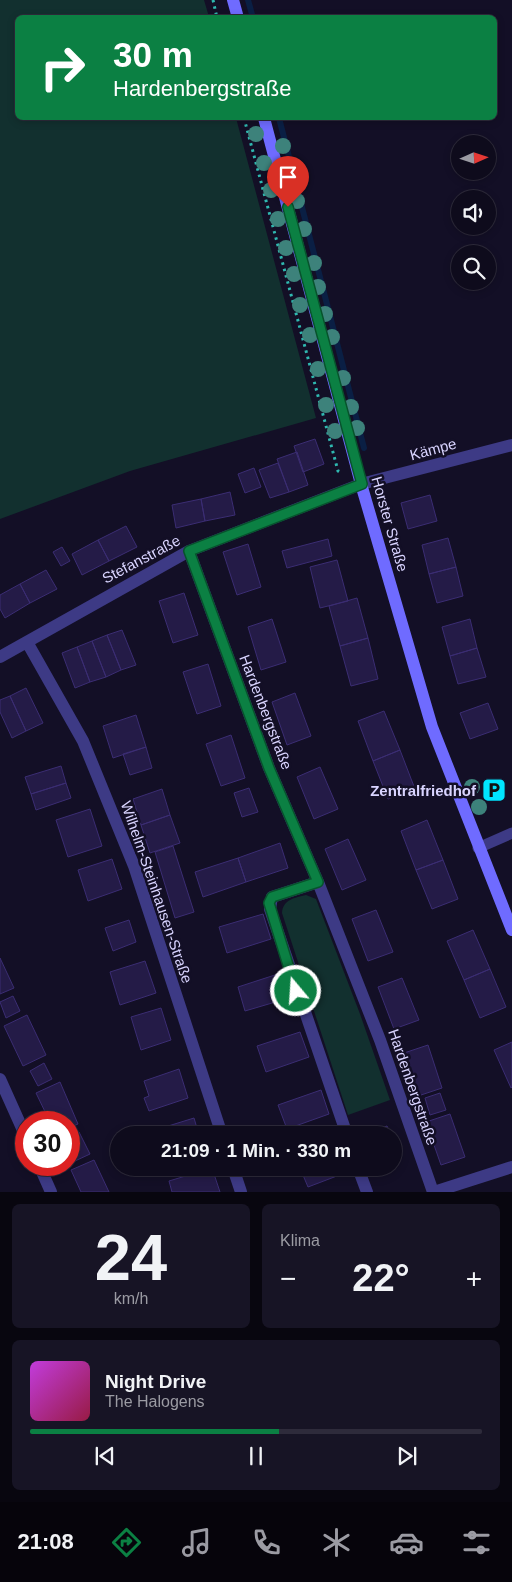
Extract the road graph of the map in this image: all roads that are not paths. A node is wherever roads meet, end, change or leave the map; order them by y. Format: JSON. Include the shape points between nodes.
{"nodes":[{"id":1,"x":233,"y":0,"type":"edge"},
{"id":2,"x":237,"y":15,"type":"edge"},
{"id":3,"x":265,"y":120,"type":"edge"},
{"id":4,"x":512,"y":445,"type":"edge"},
{"id":5,"x":362,"y":484,"type":"junction"},
{"id":6,"x":189,"y":551,"type":"junction"},
{"id":7,"x":27,"y":642,"type":"junction"},
{"id":8,"x":0,"y":657,"type":"edge"},
{"id":9,"x":512,"y":833,"type":"edge"},
{"id":10,"x":478,"y":848,"type":"junction"},
{"id":11,"x":318,"y":882,"type":"junction"},
{"id":12,"x":512,"y":930,"type":"edge"},
{"id":13,"x":0,"y":1078,"type":"edge"},
{"id":14,"x":15,"y":1112,"type":"edge"},
{"id":15,"x":219,"y":1126,"type":"edge"},
{"id":16,"x":344,"y":1126,"type":"edge"},
{"id":17,"x":512,"y":1167,"type":"edge"},
{"id":18,"x":44,"y":1176,"type":"edge"},
{"id":19,"x":236,"y":1176,"type":"edge"},
{"id":20,"x":361,"y":1176,"type":"edge"},
{"id":21,"x":51,"y":1192,"type":"edge"},
{"id":22,"x":241,"y":1192,"type":"edge"},
{"id":23,"x":367,"y":1192,"type":"edge"},
{"id":24,"x":434,"y":1192,"type":"edge"}],
"edges":[{"from":1,"to":2,"type":"street"},
{"from":3,"to":5,"type":"street","name":"Horster Straße"},
{"from":4,"to":5,"type":"street","name":"Kämpe"},
{"from":5,"to":6,"type":"street","name":"Stefanstraße"},
{"from":5,"to":10,"type":"street","name":"Horster Straße","via":[[432,727]]},
{"from":6,"to":7,"type":"street","name":"Stefanstraße"},
{"from":6,"to":11,"type":"street","name":"Hardenbergstraße","via":[[269,768]]},
{"from":7,"to":8,"type":"street","name":"Stefanstraße"},
{"from":7,"to":15,"type":"street","name":"Wilhelm-Steinhausen-Straße","via":[[83,741],[131,857]]},
{"from":9,"to":10,"type":"lane"},
{"from":10,"to":12,"type":"street","name":"Horster Straße"},
{"from":11,"to":16,"type":"street","via":[[279,893],[269,903]]},
{"from":11,"to":24,"type":"street","name":"Hardenbergstraße","via":[[380,1040]]},
{"from":13,"to":14,"type":"street"},
{"from":17,"to":24,"type":"street","name":"Hardenbergstraße"},
{"from":18,"to":21,"type":"street"},
{"from":19,"to":22,"type":"street"},
{"from":20,"to":23,"type":"street"}]}
